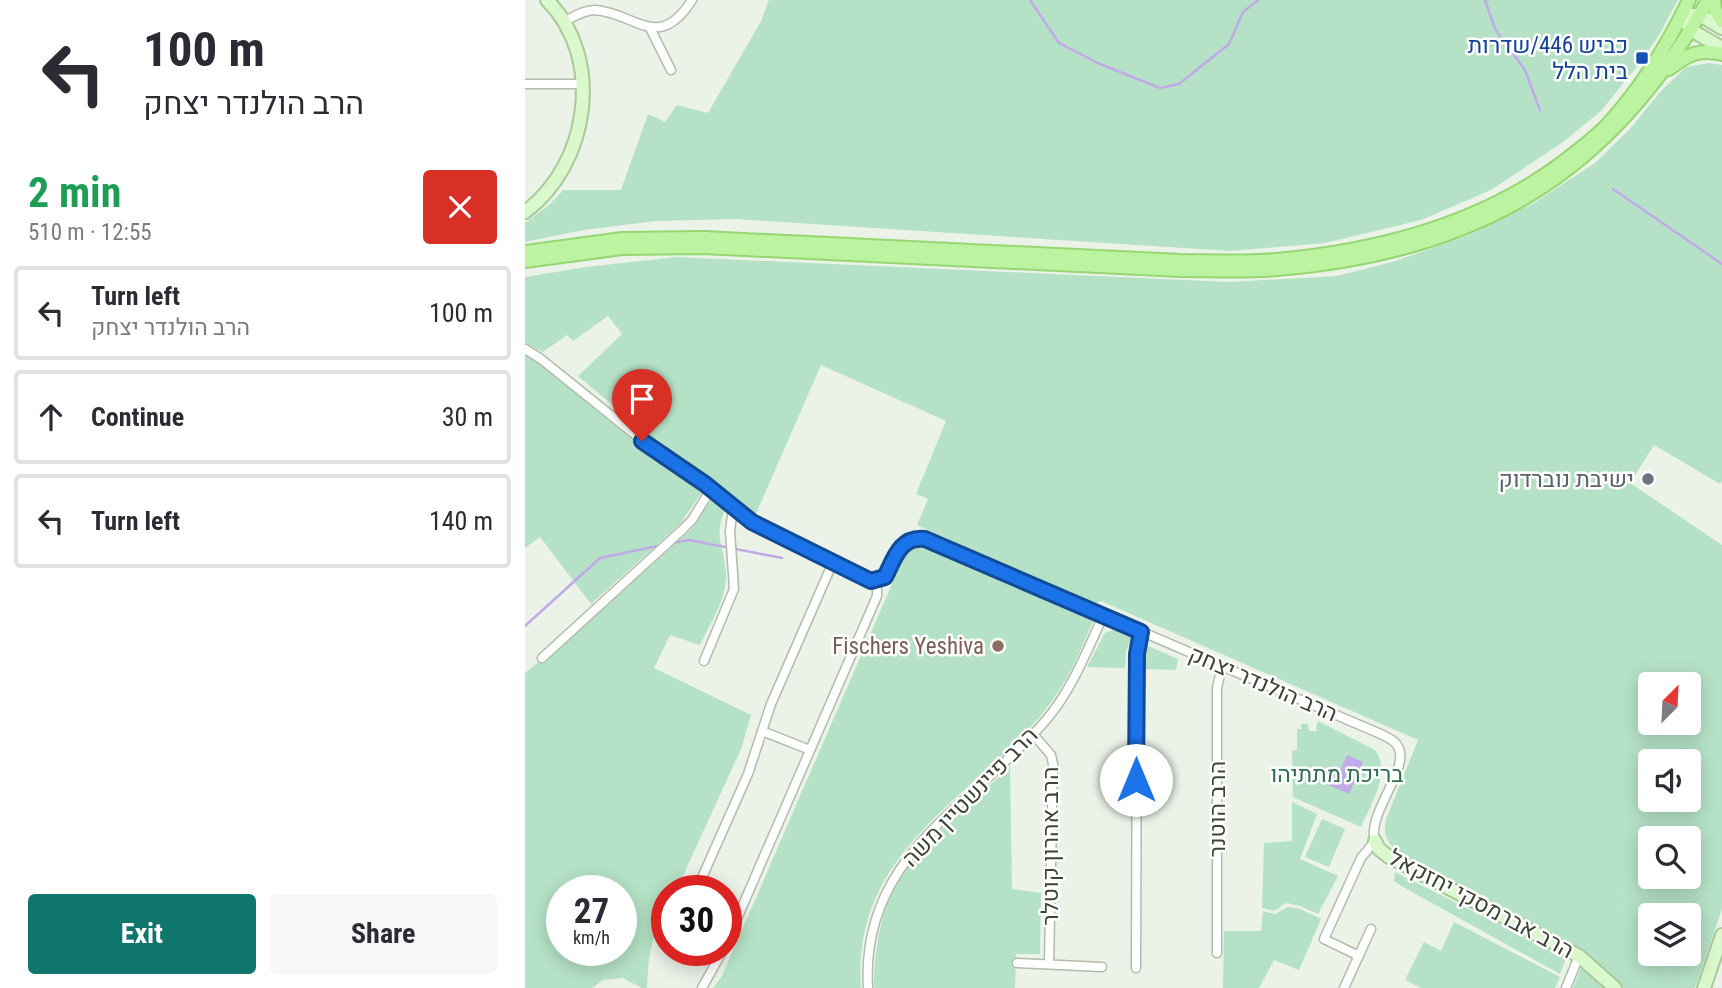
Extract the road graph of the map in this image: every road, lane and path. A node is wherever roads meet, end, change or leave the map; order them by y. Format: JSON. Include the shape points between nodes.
{"nodes":[{"id":1,"x":547,"y":0,"type":"edge"},
{"id":2,"x":692,"y":0,"type":"edge"},
{"id":3,"x":1689,"y":0,"type":"edge"},
{"id":4,"x":1708,"y":0,"type":"edge"},
{"id":5,"x":1714,"y":0,"type":"edge"},
{"id":6,"x":1682,"y":15,"type":"junction"},
{"id":7,"x":1700,"y":15,"type":"junction"},
{"id":8,"x":565,"y":21,"type":"junction"},
{"id":9,"x":1722,"y":21,"type":"edge"},
{"id":10,"x":650,"y":28,"type":"junction"},
{"id":11,"x":1722,"y":28,"type":"edge"},
{"id":12,"x":1691,"y":30,"type":"junction"},
{"id":13,"x":1722,"y":48,"type":"edge"},
{"id":14,"x":1722,"y":54,"type":"edge"},
{"id":15,"x":671,"y":70,"type":"dead end"},
{"id":16,"x":1657,"y":78,"type":"junction"},
{"id":17,"x":525,"y":84,"type":"edge"},
{"id":18,"x":582,"y":85,"type":"junction"},
{"id":19,"x":525,"y":212,"type":"edge"},
{"id":20,"x":525,"y":253,"type":"edge"},
{"id":21,"x":525,"y":261,"type":"edge"},
{"id":22,"x":525,"y":349,"type":"edge"},
{"id":23,"x":711,"y":489,"type":"junction"},
{"id":24,"x":733,"y":508,"type":"junction"},
{"id":25,"x":833,"y":562,"type":"junction"},
{"id":26,"x":877,"y":580,"type":"junction"},
{"id":27,"x":1103,"y":616,"type":"junction"},
{"id":28,"x":1141,"y":632,"type":"junction"},
{"id":29,"x":542,"y":658,"type":"dead end"},
{"id":30,"x":704,"y":661,"type":"dead end"},
{"id":31,"x":1222,"y":666,"type":"junction"},
{"id":32,"x":762,"y":731,"type":"junction"},
{"id":33,"x":1033,"y":734,"type":"junction"},
{"id":34,"x":810,"y":750,"type":"junction"},
{"id":35,"x":1398,"y":769,"type":"joint"},
{"id":36,"x":1375,"y":841,"type":"junction"},
{"id":37,"x":703,"y":875,"type":"edge"},
{"id":38,"x":742,"y":907,"type":"edge"},
{"id":39,"x":1371,"y":929,"type":"dead end"},
{"id":40,"x":1722,"y":935,"type":"edge"},
{"id":41,"x":1217,"y":953,"type":"dead end"},
{"id":42,"x":1359,"y":956,"type":"junction"},
{"id":43,"x":1579,"y":956,"type":"junction"},
{"id":44,"x":1017,"y":963,"type":"dead end"},
{"id":45,"x":1049,"y":964,"type":"junction"},
{"id":46,"x":714,"y":966,"type":"edge"},
{"id":47,"x":1102,"y":967,"type":"dead end"},
{"id":48,"x":1136,"y":968,"type":"dead end"},
{"id":49,"x":702,"y":988,"type":"edge"},
{"id":50,"x":868,"y":988,"type":"edge"},
{"id":51,"x":1344,"y":988,"type":"edge"},
{"id":52,"x":1566,"y":988,"type":"edge"},
{"id":53,"x":1615,"y":988,"type":"edge"},
{"id":54,"x":1704,"y":988,"type":"edge"}],
"edges":[{"from":1,"to":8,"type":"street"},
{"from":2,"to":10,"type":"street","via":[[673,21]]},
{"from":3,"to":6,"type":"main road"},
{"from":4,"to":7,"type":"main road"},
{"from":5,"to":9,"type":"main road"},
{"from":6,"to":7,"type":"street"},
{"from":6,"to":12,"type":"street"},
{"from":6,"to":20,"type":"main road","via":[[1631,96],[1572,156],[1524,189],[1466,218],[1377,246],[1273,261],[1181,261],[703,238],[622,239]]},
{"from":7,"to":11,"type":"street"},
{"from":7,"to":12,"type":"main road"},
{"from":8,"to":10,"type":"street","via":[[594,10]]},
{"from":8,"to":18,"type":"street"},
{"from":10,"to":15,"type":"street"},
{"from":12,"to":13,"type":"street"},
{"from":12,"to":16,"type":"main road"},
{"from":14,"to":16,"type":"main road","via":[[1689,54]]},
{"from":16,"to":21,"type":"main road","via":[[1597,146],[1529,197],[1441,237],[1350,260],[1274,269],[1181,270],[680,247],[589,251]]},
{"from":17,"to":18,"type":"street"},
{"from":18,"to":19,"type":"street","via":[[582,115],[573,150],[555,181]]},
{"from":22,"to":23,"type":"street"},
{"from":23,"to":24,"type":"street"},
{"from":23,"to":29,"type":"street","via":[[692,520]]},
{"from":24,"to":25,"type":"street","via":[[767,531]]},
{"from":24,"to":30,"type":"street","via":[[734,589]]},
{"from":25,"to":26,"type":"street"},
{"from":25,"to":32,"type":"street"},
{"from":26,"to":27,"type":"street","name":"הרב הולנדר יצחק","via":[[885,577],[908,540],[925,539]]},
{"from":26,"to":34,"type":"street","via":[[877,596]]},
{"from":27,"to":28,"type":"street","name":"הרב הולנדר יצחק"},
{"from":27,"to":33,"type":"street","name":"הרב פיינשטיין משה","via":[[1071,682]]},
{"from":28,"to":31,"type":"street","name":"הרב הולנדר יצחק"},
{"from":28,"to":48,"type":"street","via":[[1137,654]]},
{"from":31,"to":35,"type":"street","name":"הרב הולנדר יצחק","via":[[1383,735],[1398,746]]},
{"from":31,"to":41,"type":"street","name":"הרב הוטנר","via":[[1217,688]]},
{"from":32,"to":34,"type":"street"},
{"from":32,"to":37,"type":"street","via":[[748,775]]},
{"from":33,"to":45,"type":"street","name":"הרב אהרון קוטלר","via":[[1053,764]]},
{"from":33,"to":50,"type":"street","name":"הרב פיינשטיין משה","via":[[928,833],[901,865],[876,917]]},
{"from":34,"to":38,"type":"street"},
{"from":35,"to":36,"type":"street","name":"הרב אברמסקי יחזקאל","via":[[1376,818]]},
{"from":36,"to":42,"type":"street","via":[[1361,858],[1324,939]]},
{"from":36,"to":43,"type":"street","name":"הרב אברמסקי יחזקאל","via":[[1389,857]]},
{"from":39,"to":42,"type":"street"},
{"from":40,"to":54,"type":"street"},
{"from":42,"to":51,"type":"street"},
{"from":43,"to":52,"type":"street"},
{"from":43,"to":53,"type":"street","name":"הרב אברמסקי יחזקאל"},
{"from":44,"to":45,"type":"street"},
{"from":45,"to":47,"type":"street"},
{"from":46,"to":49,"type":"street"}]}
